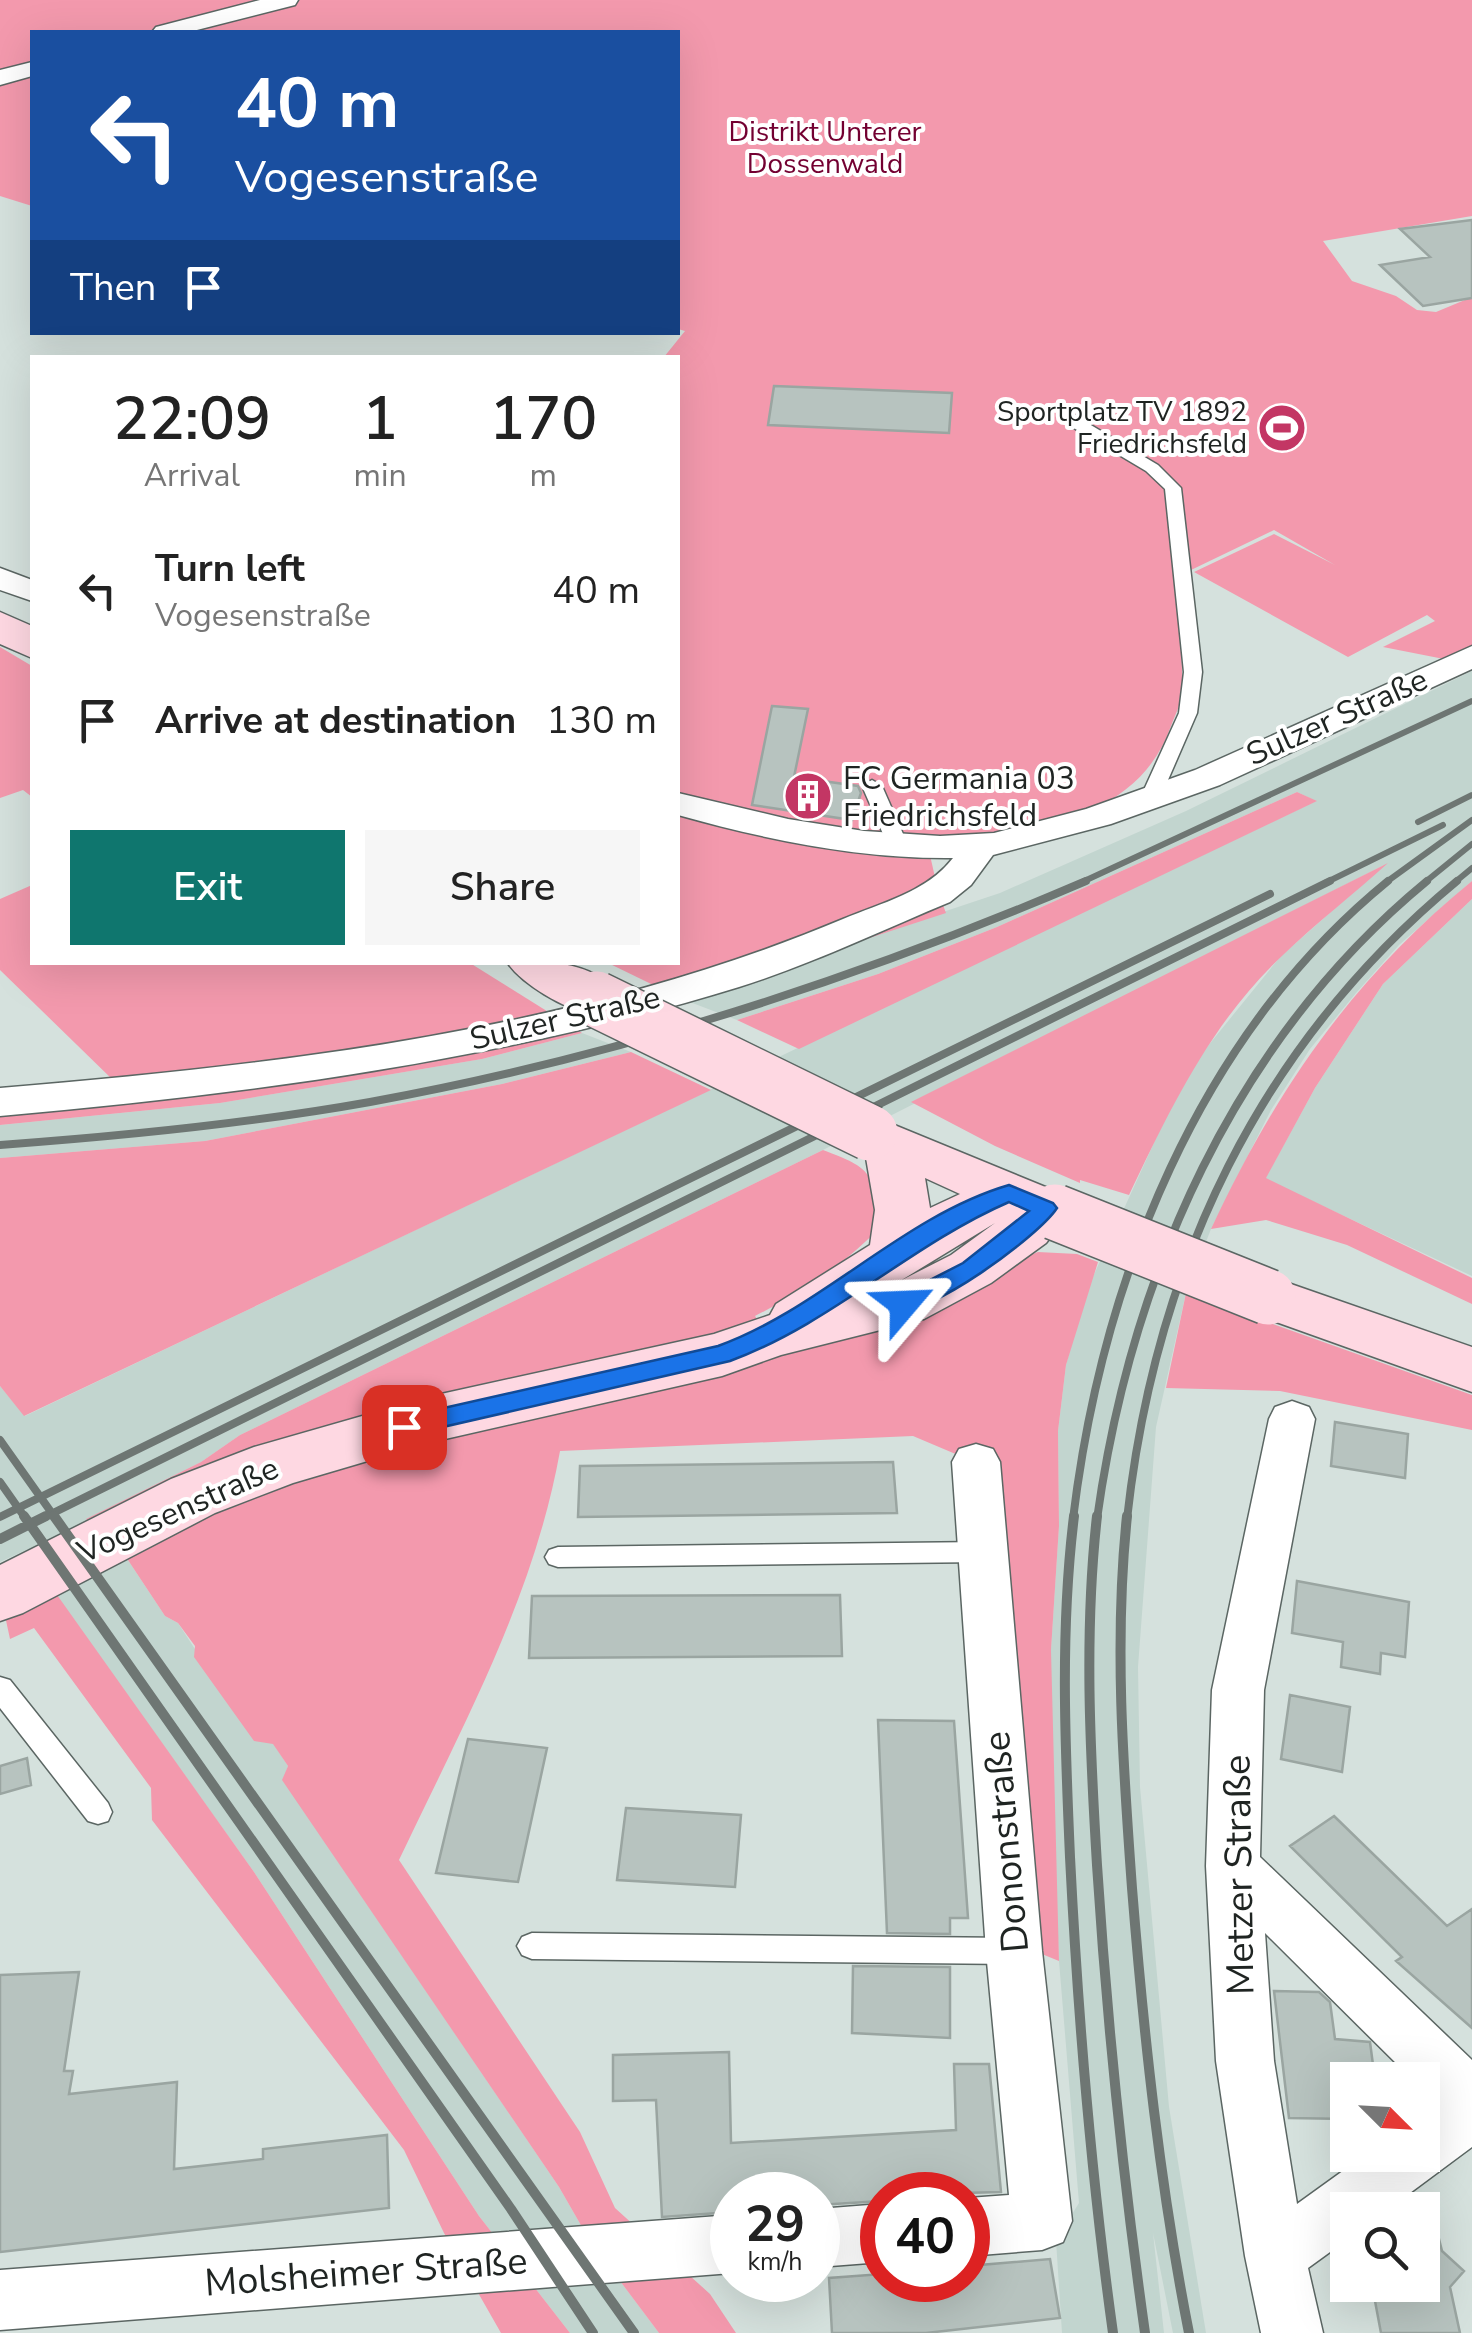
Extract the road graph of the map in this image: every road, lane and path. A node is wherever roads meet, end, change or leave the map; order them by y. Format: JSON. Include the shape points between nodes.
{"nodes":[{"id":1,"x":287,"y":0,"type":"edge"},
{"id":2,"x":172,"y":30,"type":"edge"},
{"id":3,"x":30,"y":70,"type":"edge"},
{"id":4,"x":0,"y":78,"type":"edge"},
{"id":5,"x":1068,"y":418,"type":"dead end"},
{"id":6,"x":0,"y":578,"type":"edge"},
{"id":7,"x":30,"y":590,"type":"edge"},
{"id":8,"x":0,"y":625,"type":"edge"},
{"id":9,"x":30,"y":643,"type":"edge"},
{"id":10,"x":1472,"y":656,"type":"edge"},
{"id":11,"x":872,"y":786,"type":"dead end"},
{"id":12,"x":1148,"y":803,"type":"junction"},
{"id":13,"x":680,"y":805,"type":"edge"},
{"id":14,"x":897,"y":843,"type":"junction"},
{"id":15,"x":980,"y":846,"type":"junction"},
{"id":16,"x":537,"y":965,"type":"edge"},
{"id":17,"x":0,"y":1102,"type":"edge"},
{"id":18,"x":880,"y":1138,"type":"junction"},
{"id":19,"x":1036,"y":1205,"type":"junction"},
{"id":20,"x":897,"y":1253,"type":"junction"},
{"id":21,"x":769,"y":1337,"type":"junction"},
{"id":22,"x":1472,"y":1370,"type":"edge"},
{"id":23,"x":1292,"y":1419,"type":"dead end"},
{"id":24,"x":976,"y":1462,"type":"dead end"},
{"id":25,"x":984,"y":1552,"type":"junction"},
{"id":26,"x":558,"y":1557,"type":"dead end"},
{"id":27,"x":0,"y":1595,"type":"edge"},
{"id":28,"x":0,"y":1688,"type":"edge"},
{"id":29,"x":98,"y":1812,"type":"dead end"},
{"id":30,"x":1233,"y":1866,"type":"junction"},
{"id":31,"x":532,"y":1946,"type":"dead end"},
{"id":32,"x":1014,"y":1951,"type":"junction"},
{"id":33,"x":1472,"y":2099,"type":"edge"},
{"id":34,"x":1472,"y":2113,"type":"edge"},
{"id":35,"x":1440,"y":2136,"type":"edge"},
{"id":36,"x":1391,"y":2172,"type":"edge"},
{"id":37,"x":990,"y":2225,"type":"edge"},
{"id":38,"x":710,"y":2246,"type":"edge"},
{"id":39,"x":1276,"y":2256,"type":"junction"},
{"id":40,"x":0,"y":2300,"type":"edge"},
{"id":41,"x":1292,"y":2333,"type":"edge"}],
"edges":[{"from":1,"to":2,"type":"street"},
{"from":3,"to":4,"type":"street"},
{"from":5,"to":12,"type":"lane","via":[[1152,468],[1172,488],[1193,672],[1188,713]]},
{"from":6,"to":7,"type":"street"},
{"from":8,"to":9,"type":"street"},
{"from":10,"to":12,"type":"street","name":"Sulzer Straße"},
{"from":11,"to":14,"type":"lane"},
{"from":12,"to":15,"type":"street","name":"Sulzer Straße"},
{"from":13,"to":14,"type":"street","via":[[749,824]]},
{"from":14,"to":15,"type":"street"},
{"from":15,"to":17,"type":"street","name":"Sulzer Straße","via":[[937,894],[730,977],[564,1023],[295,1068]]},
{"from":16,"to":18,"type":"street","bridge":true},
{"from":18,"to":19,"type":"street"},
{"from":18,"to":20,"type":"street","via":[[903,1210]]},
{"from":19,"to":20,"type":"street","name":"Vogesenstraße","via":[[947,1223]]},
{"from":19,"to":21,"type":"street","name":"Vogesenstraße","via":[[1026,1229],[937,1289],[868,1315]]},
{"from":19,"to":22,"type":"street","bridge":true},
{"from":20,"to":21,"type":"street","name":"Vogesenstraße"},
{"from":21,"to":27,"type":"street","name":"Vogesenstraße","via":[[276,1464],[193,1496]]},
{"from":23,"to":30,"type":"street","name":"Metzer Straße","via":[[1238,1690]]},
{"from":24,"to":25,"type":"street","name":"Dononstraße"},
{"from":25,"to":26,"type":"lane"},
{"from":25,"to":32,"type":"street","name":"Dononstraße"},
{"from":28,"to":29,"type":"lane"},
{"from":30,"to":33,"type":"street"},
{"from":30,"to":39,"type":"street","name":"Metzer Straße","via":[[1245,2061]]},
{"from":31,"to":32,"type":"lane"},
{"from":32,"to":37,"type":"street","name":"Dononstraße","via":[[1042,2221]]},
{"from":34,"to":35,"type":"street"},
{"from":36,"to":39,"type":"street"},
{"from":38,"to":40,"type":"street","name":"Molsheimer Straße"},
{"from":39,"to":41,"type":"street","name":"Metzer Straße"}]}
